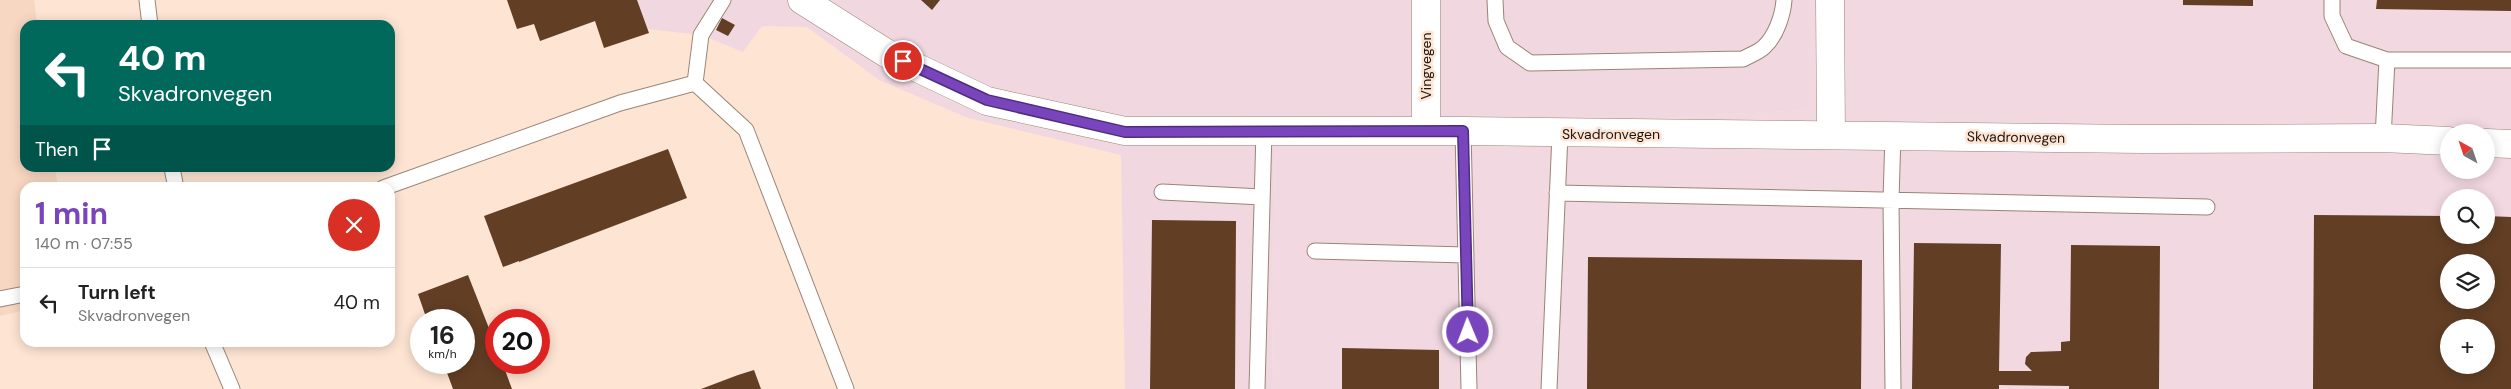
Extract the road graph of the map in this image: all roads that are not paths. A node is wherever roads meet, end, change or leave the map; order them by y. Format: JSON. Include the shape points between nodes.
{"nodes":[{"id":1,"x":147,"y":0,"type":"edge"},
{"id":2,"x":722,"y":0,"type":"edge"},
{"id":3,"x":802,"y":0,"type":"edge"},
{"id":4,"x":1426,"y":0,"type":"edge"},
{"id":5,"x":1495,"y":0,"type":"edge"},
{"id":6,"x":1784,"y":0,"type":"edge"},
{"id":7,"x":1830,"y":0,"type":"edge"},
{"id":8,"x":2332,"y":0,"type":"edge"},
{"id":9,"x":149,"y":20,"type":"edge"},
{"id":10,"x":2387,"y":60,"type":"junction"},
{"id":11,"x":2511,"y":60,"type":"edge"},
{"id":12,"x":695,"y":83,"type":"junction"},
{"id":13,"x":1264,"y":131,"type":"junction"},
{"id":14,"x":1426,"y":131,"type":"junction"},
{"id":15,"x":1463,"y":131,"type":"junction"},
{"id":16,"x":1560,"y":134,"type":"junction"},
{"id":17,"x":1831,"y":134,"type":"junction"},
{"id":18,"x":1893,"y":135,"type":"junction"},
{"id":19,"x":2383,"y":138,"type":"junction"},
{"id":20,"x":2440,"y":141,"type":"edge"},
{"id":21,"x":2495,"y":143,"type":"edge"},
{"id":22,"x":2511,"y":144,"type":"edge"},
{"id":23,"x":395,"y":184,"type":"edge"},
{"id":24,"x":1162,"y":192,"type":"dead end"},
{"id":25,"x":1557,"y":193,"type":"junction"},
{"id":26,"x":1262,"y":197,"type":"junction"},
{"id":27,"x":1891,"y":200,"type":"junction"},
{"id":28,"x":2207,"y":207,"type":"dead end"},
{"id":29,"x":1315,"y":251,"type":"dead end"},
{"id":30,"x":1466,"y":255,"type":"junction"},
{"id":31,"x":20,"y":295,"type":"edge"},
{"id":32,"x":0,"y":299,"type":"edge"},
{"id":33,"x":214,"y":347,"type":"edge"},
{"id":34,"x":232,"y":389,"type":"edge"},
{"id":35,"x":846,"y":389,"type":"edge"},
{"id":36,"x":1257,"y":389,"type":"edge"},
{"id":37,"x":1469,"y":389,"type":"edge"},
{"id":38,"x":1549,"y":389,"type":"edge"},
{"id":39,"x":1893,"y":389,"type":"edge"}],
"edges":[{"from":1,"to":9,"type":"lane"},
{"from":2,"to":12,"type":"lane","via":[[701,35]]},
{"from":3,"to":13,"type":"street","name":"Skvadronvegen","via":[[886,53],[987,100],[1125,132]]},
{"from":4,"to":14,"type":"street","name":"Vingvegen"},
{"from":5,"to":6,"type":"lane","via":[[1496,21],[1507,47],[1530,63],[1744,59],[1764,47],[1775,33]]},
{"from":7,"to":17,"type":"street"},
{"from":8,"to":10,"type":"lane","via":[[2332,16],[2346,46]]},
{"from":10,"to":11,"type":"lane"},
{"from":10,"to":19,"type":"lane"},
{"from":12,"to":23,"type":"lane","via":[[620,103]]},
{"from":12,"to":35,"type":"lane","via":[[746,130]]},
{"from":13,"to":14,"type":"street","name":"Skvadronvegen"},
{"from":13,"to":26,"type":"lane"},
{"from":14,"to":15,"type":"street","name":"Skvadronvegen"},
{"from":15,"to":16,"type":"street","name":"Skvadronvegen"},
{"from":15,"to":30,"type":"lane"},
{"from":16,"to":17,"type":"street","name":"Skvadronvegen"},
{"from":16,"to":25,"type":"lane"},
{"from":17,"to":18,"type":"street","name":"Skvadronvegen"},
{"from":18,"to":19,"type":"street","name":"Skvadronvegen"},
{"from":18,"to":27,"type":"lane"},
{"from":19,"to":20,"type":"street","name":"Skvadronvegen"},
{"from":21,"to":22,"type":"street"},
{"from":24,"to":26,"type":"lane"},
{"from":25,"to":27,"type":"lane"},
{"from":25,"to":38,"type":"lane"},
{"from":26,"to":36,"type":"lane"},
{"from":27,"to":28,"type":"lane"},
{"from":27,"to":39,"type":"lane"},
{"from":29,"to":30,"type":"lane"},
{"from":30,"to":37,"type":"lane"},
{"from":31,"to":32,"type":"lane"},
{"from":33,"to":34,"type":"lane"}]}
